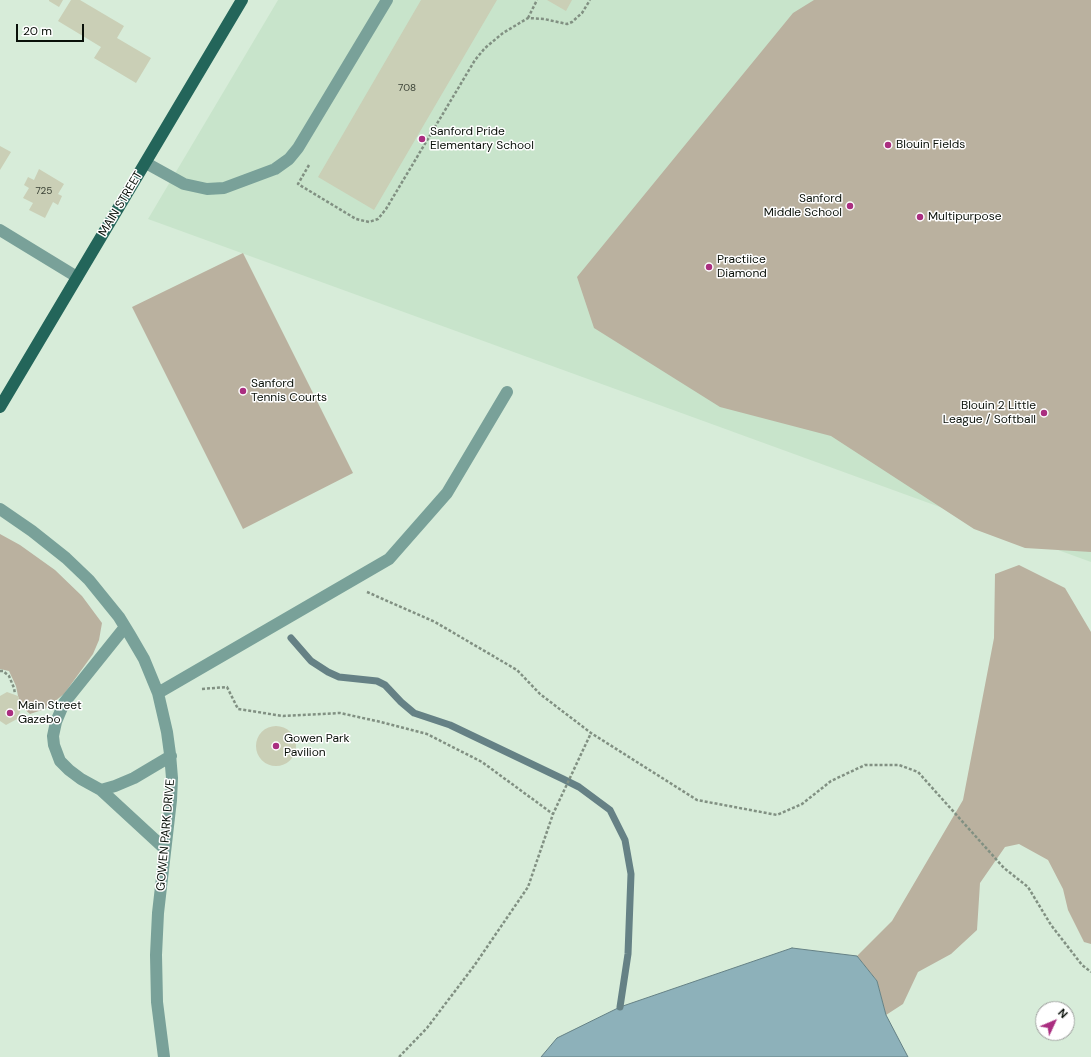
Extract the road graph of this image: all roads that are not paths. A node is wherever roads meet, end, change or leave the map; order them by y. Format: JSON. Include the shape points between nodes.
{"nodes":[{"id":1,"x":242,"y":0,"type":"edge"},
{"id":2,"x":386,"y":0,"type":"edge"},
{"id":3,"x":146,"y":163,"type":"junction"},
{"id":4,"x":0,"y":230,"type":"edge"},
{"id":5,"x":77,"y":277,"type":"junction"},
{"id":6,"x":507,"y":392,"type":"dead end"},
{"id":7,"x":0,"y":407,"type":"edge"},
{"id":8,"x":0,"y":509,"type":"edge"},
{"id":9,"x":124,"y":626,"type":"junction"},
{"id":10,"x":158,"y":693,"type":"junction"},
{"id":11,"x":170,"y":756,"type":"junction"},
{"id":12,"x":101,"y":790,"type":"junction"},
{"id":13,"x":165,"y":848,"type":"junction"},
{"id":14,"x":164,"y":1057,"type":"edge"}],
"edges":[{"from":1,"to":3,"type":"main road","name":"MAIN STREET"},
{"from":2,"to":3,"type":"street","via":[[298,148],[289,159],[275,169],[224,188],[207,189],[184,184]]},
{"from":3,"to":5,"type":"main road","name":"MAIN STREET"},
{"from":4,"to":5,"type":"street"},
{"from":5,"to":7,"type":"main road","name":"MAIN STREET"},
{"from":6,"to":10,"type":"street","via":[[447,493],[389,559]]},
{"from":8,"to":9,"type":"street","name":"GOWEN PARK DRIVE","via":[[66,558],[89,580]]},
{"from":9,"to":10,"type":"street","name":"GOWEN PARK DRIVE","via":[[144,659]]},
{"from":9,"to":12,"type":"street","via":[[64,703],[53,736],[60,761],[80,779]]},
{"from":10,"to":11,"type":"street","name":"GOWEN PARK DRIVE"},
{"from":11,"to":12,"type":"street","via":[[125,782]]},
{"from":11,"to":13,"type":"street","name":"GOWEN PARK DRIVE","via":[[171,800]]},
{"from":12,"to":13,"type":"street"},
{"from":13,"to":14,"type":"street","name":"GOWEN PARK DRIVE","via":[[156,955],[157,1002]]}]}
